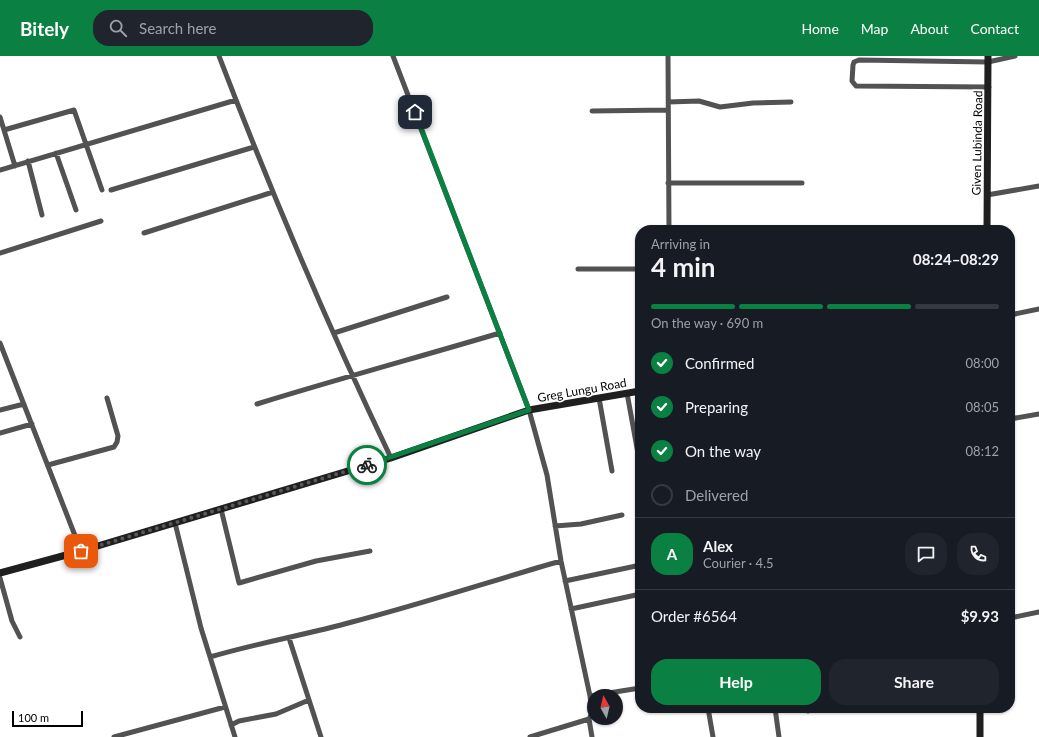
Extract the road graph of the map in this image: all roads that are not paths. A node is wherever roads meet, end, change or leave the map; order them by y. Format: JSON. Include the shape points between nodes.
{"nodes":[{"id":1,"x":219,"y":56,"type":"edge"},
{"id":2,"x":393,"y":56,"type":"edge"},
{"id":3,"x":668,"y":56,"type":"edge"},
{"id":4,"x":1015,"y":56,"type":"edge"},
{"id":5,"x":988,"y":59,"type":"edge"},
{"id":6,"x":989,"y":87,"type":"junction"},
{"id":7,"x":236,"y":100,"type":"junction"},
{"id":8,"x":668,"y":102,"type":"junction"},
{"id":9,"x":791,"y":102,"type":"dead end"},
{"id":10,"x":668,"y":110,"type":"junction"},
{"id":11,"x":592,"y":111,"type":"dead end"},
{"id":12,"x":0,"y":117,"type":"edge"},
{"id":13,"x":4,"y":130,"type":"junction"},
{"id":14,"x":86,"y":145,"type":"junction"},
{"id":15,"x":254,"y":147,"type":"junction"},
{"id":16,"x":56,"y":153,"type":"junction"},
{"id":17,"x":28,"y":161,"type":"junction"},
{"id":18,"x":15,"y":166,"type":"junction"},
{"id":19,"x":0,"y":170,"type":"edge"},
{"id":20,"x":668,"y":183,"type":"junction"},
{"id":21,"x":802,"y":183,"type":"dead end"},
{"id":22,"x":1039,"y":186,"type":"edge"},
{"id":23,"x":102,"y":190,"type":"dead end"},
{"id":24,"x":111,"y":190,"type":"dead end"},
{"id":25,"x":273,"y":192,"type":"junction"},
{"id":26,"x":988,"y":195,"type":"junction"},
{"id":27,"x":76,"y":210,"type":"dead end"},
{"id":28,"x":42,"y":215,"type":"dead end"},
{"id":29,"x":101,"y":221,"type":"dead end"},
{"id":30,"x":669,"y":225,"type":"edge"},
{"id":31,"x":987,"y":225,"type":"edge"},
{"id":32,"x":144,"y":233,"type":"dead end"},
{"id":33,"x":0,"y":253,"type":"edge"},
{"id":34,"x":578,"y":269,"type":"dead end"},
{"id":35,"x":635,"y":269,"type":"edge"},
{"id":36,"x":446,"y":297,"type":"dead end"},
{"id":37,"x":1039,"y":309,"type":"edge"},
{"id":38,"x":1015,"y":314,"type":"edge"},
{"id":39,"x":334,"y":332,"type":"junction"},
{"id":40,"x":500,"y":333,"type":"junction"},
{"id":41,"x":0,"y":343,"type":"edge"},
{"id":42,"x":7,"y":361,"type":"junction"},
{"id":43,"x":0,"y":363,"type":"edge"},
{"id":44,"x":352,"y":374,"type":"junction"},
{"id":45,"x":635,"y":392,"type":"edge"},
{"id":46,"x":627,"y":393,"type":"junction"},
{"id":47,"x":106,"y":398,"type":"dead end"},
{"id":48,"x":599,"y":398,"type":"junction"},
{"id":49,"x":24,"y":404,"type":"junction"},
{"id":50,"x":257,"y":404,"type":"dead end"},
{"id":51,"x":0,"y":410,"type":"edge"},
{"id":52,"x":529,"y":410,"type":"junction"},
{"id":53,"x":1039,"y":414,"type":"edge"},
{"id":54,"x":1015,"y":419,"type":"edge"},
{"id":55,"x":32,"y":424,"type":"junction"},
{"id":56,"x":635,"y":432,"type":"edge"},
{"id":57,"x":0,"y":433,"type":"edge"},
{"id":58,"x":391,"y":458,"type":"junction"},
{"id":59,"x":48,"y":465,"type":"junction"},
{"id":60,"x":612,"y":471,"type":"dead end"},
{"id":61,"x":221,"y":509,"type":"junction"},
{"id":62,"x":622,"y":515,"type":"dead end"},
{"id":63,"x":175,"y":523,"type":"junction"},
{"id":64,"x":555,"y":526,"type":"junction"},
{"id":65,"x":81,"y":551,"type":"junction"},
{"id":66,"x":370,"y":551,"type":"dead end"},
{"id":67,"x":561,"y":561,"type":"junction"},
{"id":68,"x":635,"y":566,"type":"edge"},
{"id":69,"x":0,"y":573,"type":"edge"},
{"id":70,"x":0,"y":578,"type":"edge"},
{"id":71,"x":565,"y":581,"type":"junction"},
{"id":72,"x":635,"y":595,"type":"edge"},
{"id":73,"x":571,"y":608,"type":"junction"},
{"id":74,"x":1039,"y":612,"type":"edge"},
{"id":75,"x":1015,"y":617,"type":"edge"},
{"id":76,"x":20,"y":638,"type":"dead end"},
{"id":77,"x":289,"y":638,"type":"junction"},
{"id":78,"x":210,"y":657,"type":"junction"},
{"id":79,"x":588,"y":689,"type":"edge"},
{"id":80,"x":635,"y":689,"type":"edge"},
{"id":81,"x":623,"y":691,"type":"edge"},
{"id":82,"x":310,"y":700,"type":"junction"},
{"id":83,"x":225,"y":707,"type":"junction"},
{"id":84,"x":709,"y":713,"type":"edge"},
{"id":85,"x":775,"y":713,"type":"edge"},
{"id":86,"x":980,"y":713,"type":"edge"},
{"id":87,"x":587,"y":720,"type":"edge"},
{"id":88,"x":231,"y":725,"type":"junction"},
{"id":89,"x":590,"y":725,"type":"edge"},
{"id":90,"x":114,"y":737,"type":"edge"},
{"id":91,"x":235,"y":737,"type":"edge"},
{"id":92,"x":321,"y":737,"type":"edge"},
{"id":93,"x":530,"y":737,"type":"edge"},
{"id":94,"x":592,"y":737,"type":"edge"},
{"id":95,"x":714,"y":737,"type":"edge"},
{"id":96,"x":780,"y":737,"type":"edge"},
{"id":97,"x":980,"y":737,"type":"edge"}],
"edges":[{"from":1,"to":7,"type":"street"},
{"from":2,"to":40,"type":"street"},
{"from":3,"to":8,"type":"street"},
{"from":4,"to":5,"type":"street"},
{"from":5,"to":6,"type":"street","name":"Given Lubinda Road"},
{"from":5,"to":6,"type":"street","via":[[859,60],[853,64],[852,82],[856,86]]},
{"from":6,"to":26,"type":"street","name":"Given Lubinda Road"},
{"from":7,"to":14,"type":"street"},
{"from":7,"to":15,"type":"street"},
{"from":8,"to":9,"type":"street","via":[[699,101],[720,106]]},
{"from":8,"to":10,"type":"street"},
{"from":10,"to":11,"type":"street"},
{"from":10,"to":20,"type":"street"},
{"from":12,"to":13,"type":"street"},
{"from":13,"to":14,"type":"street","via":[[74,110]]},
{"from":13,"to":18,"type":"street"},
{"from":14,"to":16,"type":"street"},
{"from":14,"to":23,"type":"street"},
{"from":15,"to":24,"type":"street"},
{"from":15,"to":25,"type":"street"},
{"from":16,"to":17,"type":"street"},
{"from":16,"to":27,"type":"street"},
{"from":17,"to":18,"type":"street"},
{"from":17,"to":28,"type":"street"},
{"from":18,"to":19,"type":"street"},
{"from":20,"to":21,"type":"street"},
{"from":20,"to":30,"type":"street"},
{"from":22,"to":26,"type":"street"},
{"from":25,"to":32,"type":"street"},
{"from":25,"to":39,"type":"street"},
{"from":26,"to":31,"type":"street","name":"Given Lubinda Road"},
{"from":29,"to":33,"type":"street"},
{"from":34,"to":35,"type":"street"},
{"from":36,"to":39,"type":"street"},
{"from":37,"to":38,"type":"street"},
{"from":39,"to":44,"type":"street"},
{"from":40,"to":44,"type":"street","via":[[377,370]]},
{"from":40,"to":52,"type":"street"},
{"from":41,"to":42,"type":"street"},
{"from":42,"to":43,"type":"street"},
{"from":42,"to":49,"type":"street"},
{"from":44,"to":50,"type":"street"},
{"from":44,"to":58,"type":"street"},
{"from":45,"to":46,"type":"street","name":"Greg Lungu Road"},
{"from":46,"to":48,"type":"street","name":"Greg Lungu Road"},
{"from":46,"to":56,"type":"street"},
{"from":47,"to":59,"type":"street","via":[[118,436],[114,447]]},
{"from":48,"to":52,"type":"street","name":"Greg Lungu Road"},
{"from":48,"to":60,"type":"street"},
{"from":49,"to":51,"type":"street"},
{"from":49,"to":55,"type":"street"},
{"from":52,"to":58,"type":"street","name":"Greg Lungu Road"},
{"from":52,"to":64,"type":"street","via":[[547,475]]},
{"from":53,"to":54,"type":"street"},
{"from":55,"to":57,"type":"street"},
{"from":55,"to":59,"type":"street"},
{"from":58,"to":61,"type":"street","name":"Greg Lungu Road"},
{"from":59,"to":65,"type":"street"},
{"from":61,"to":63,"type":"street","name":"Greg Lungu Road"},
{"from":61,"to":66,"type":"street","via":[[239,583],[316,561]]},
{"from":62,"to":64,"type":"street","via":[[581,524]]},
{"from":63,"to":65,"type":"street","name":"Greg Lungu Road"},
{"from":63,"to":78,"type":"street"},
{"from":64,"to":67,"type":"street"},
{"from":65,"to":69,"type":"street","name":"Greg Lungu Road"},
{"from":67,"to":71,"type":"street"},
{"from":67,"to":77,"type":"street","via":[[377,616]]},
{"from":68,"to":71,"type":"street"},
{"from":70,"to":76,"type":"street","via":[[12,621]]},
{"from":71,"to":73,"type":"street"},
{"from":72,"to":73,"type":"street"},
{"from":73,"to":79,"type":"street"},
{"from":74,"to":75,"type":"street"},
{"from":77,"to":78,"type":"street"},
{"from":77,"to":82,"type":"street"},
{"from":78,"to":83,"type":"street"},
{"from":80,"to":81,"type":"street"},
{"from":82,"to":88,"type":"street","via":[[276,714]]},
{"from":82,"to":92,"type":"street"},
{"from":83,"to":88,"type":"street"},
{"from":83,"to":90,"type":"street"},
{"from":84,"to":95,"type":"street"},
{"from":85,"to":96,"type":"street"},
{"from":86,"to":97,"type":"street"},
{"from":87,"to":93,"type":"street"},
{"from":88,"to":91,"type":"street"},
{"from":89,"to":94,"type":"street"}]}
